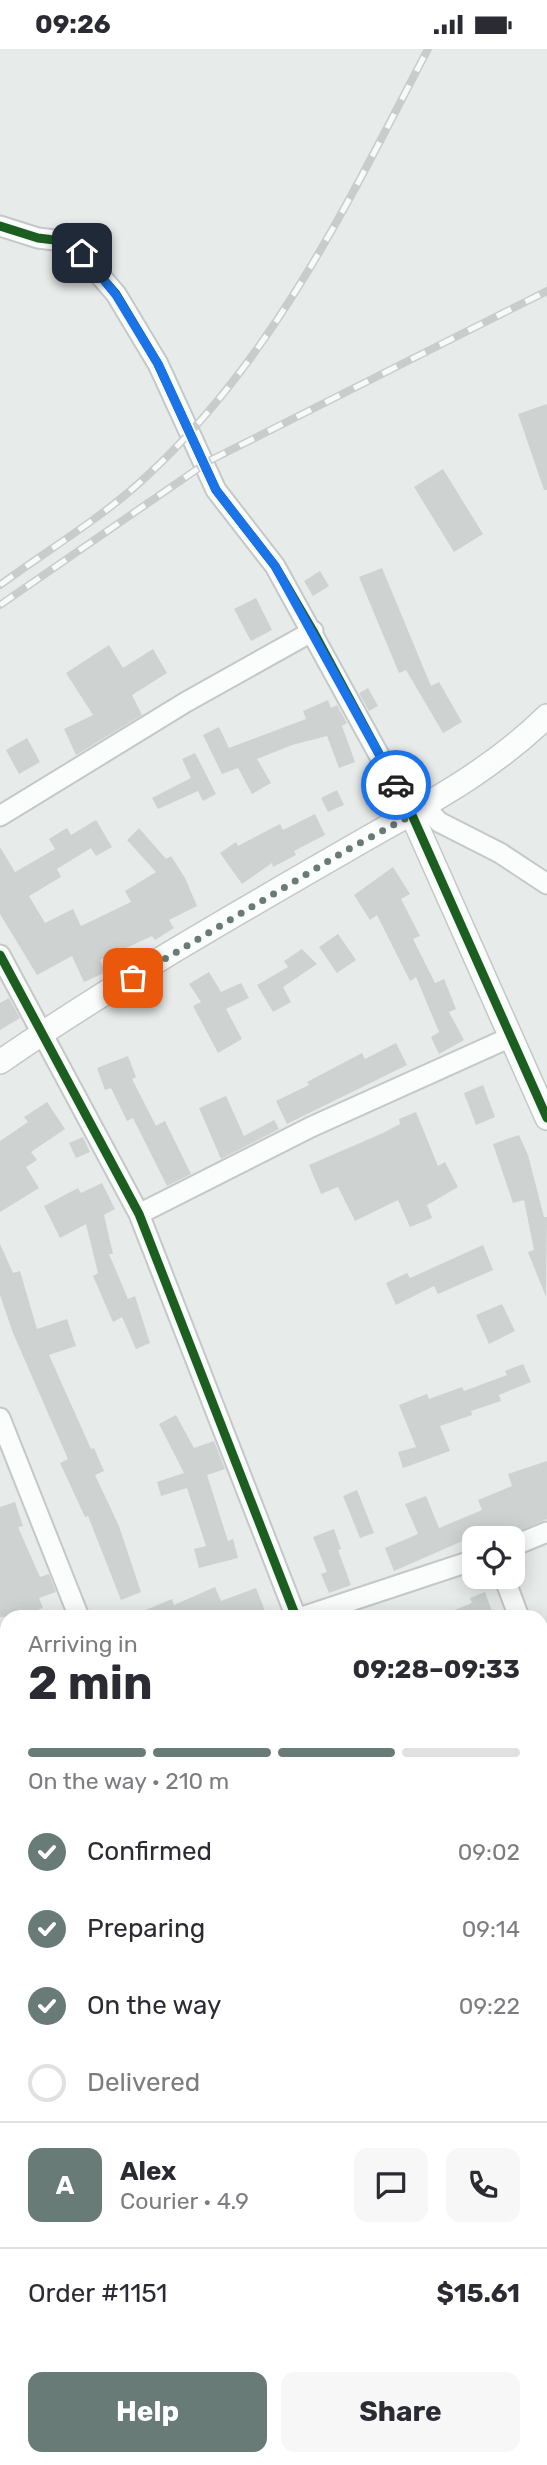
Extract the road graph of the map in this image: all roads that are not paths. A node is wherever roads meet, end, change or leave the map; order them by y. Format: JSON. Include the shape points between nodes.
{"nodes":[{"id":1,"x":0,"y":226,"type":"edge"},
{"id":2,"x":313,"y":631,"type":"junction"},
{"id":3,"x":547,"y":716,"type":"edge"},
{"id":4,"x":418,"y":811,"type":"junction"},
{"id":5,"x":0,"y":815,"type":"edge"},
{"id":6,"x":547,"y":884,"type":"edge"},
{"id":7,"x":0,"y":955,"type":"edge"},
{"id":8,"x":42,"y":1033,"type":"junction"},
{"id":9,"x":511,"y":1037,"type":"junction"},
{"id":10,"x":0,"y":1062,"type":"edge"},
{"id":11,"x":547,"y":1118,"type":"edge"},
{"id":12,"x":138,"y":1214,"type":"junction"},
{"id":13,"x":0,"y":1418,"type":"edge"},
{"id":14,"x":547,"y":1532,"type":"edge"},
{"id":15,"x":525,"y":1541,"type":"edge"},
{"id":16,"x":462,"y":1564,"type":"edge"},
{"id":17,"x":508,"y":1589,"type":"edge"},
{"id":18,"x":76,"y":1610,"type":"edge"},
{"id":19,"x":293,"y":1610,"type":"edge"},
{"id":20,"x":323,"y":1610,"type":"edge"},
{"id":21,"x":516,"y":1610,"type":"edge"}],
"edges":[{"from":1,"to":2,"type":"street","via":[[71,242],[116,295],[158,364],[216,490],[275,566]]},
{"from":2,"to":4,"type":"street"},
{"from":2,"to":5,"type":"street"},
{"from":3,"to":4,"type":"street","via":[[476,776]]},
{"from":4,"to":6,"type":"street","via":[[500,853]]},
{"from":4,"to":8,"type":"street"},
{"from":4,"to":9,"type":"street"},
{"from":7,"to":8,"type":"street"},
{"from":8,"to":10,"type":"street"},
{"from":8,"to":12,"type":"street"},
{"from":9,"to":11,"type":"street"},
{"from":9,"to":12,"type":"street","via":[[311,1127]]},
{"from":12,"to":19,"type":"street"},
{"from":13,"to":18,"type":"street"},
{"from":14,"to":15,"type":"street"},
{"from":16,"to":20,"type":"street"},
{"from":17,"to":21,"type":"street"}]}
